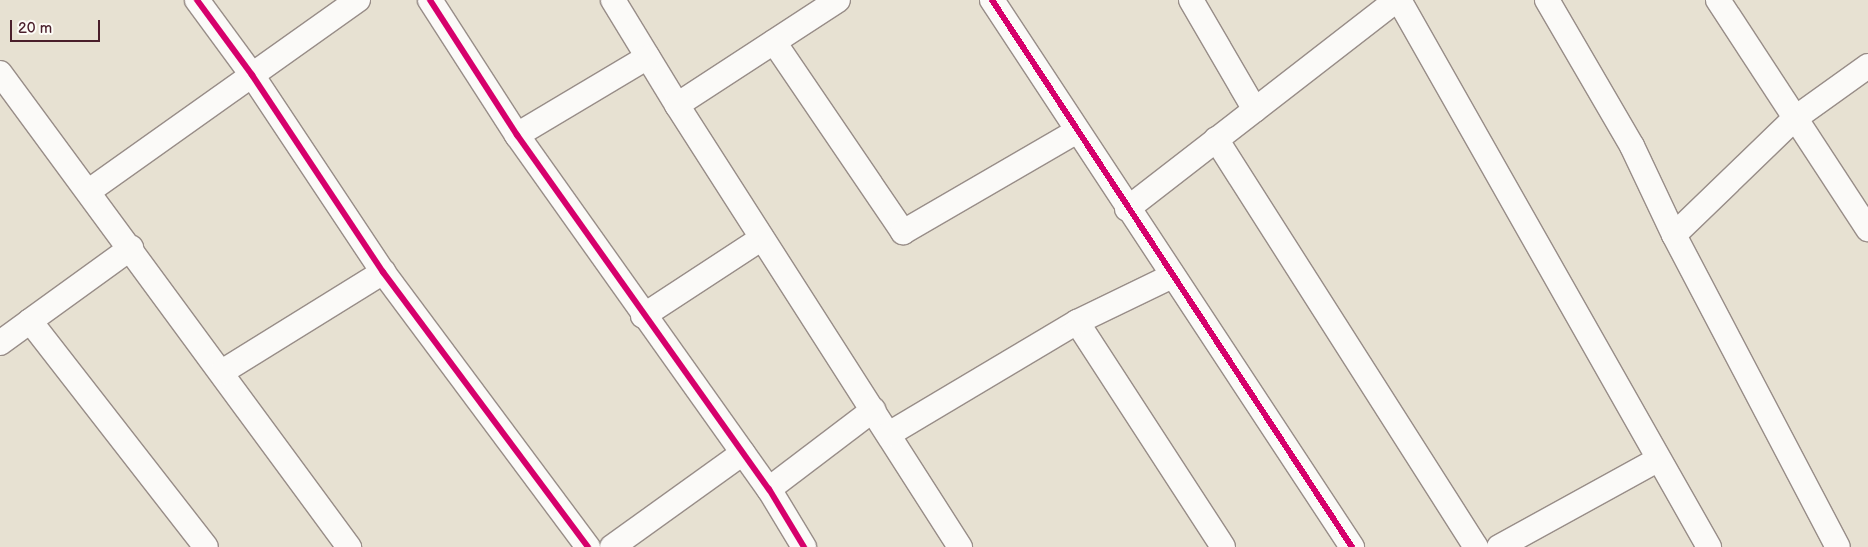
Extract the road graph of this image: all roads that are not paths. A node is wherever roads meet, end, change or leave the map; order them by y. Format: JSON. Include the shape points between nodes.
{"nodes":[{"id":1,"x":197,"y":0,"type":"edge"},
{"id":2,"x":358,"y":0,"type":"edge"},
{"id":3,"x":430,"y":0,"type":"edge"},
{"id":4,"x":613,"y":0,"type":"edge"},
{"id":5,"x":838,"y":0,"type":"edge"},
{"id":6,"x":992,"y":0,"type":"edge"},
{"id":7,"x":1191,"y":0,"type":"edge"},
{"id":8,"x":1397,"y":0,"type":"edge"},
{"id":9,"x":1547,"y":0,"type":"edge"},
{"id":10,"x":1718,"y":0,"type":"edge"},
{"id":11,"x":774,"y":42,"type":"junction"},
{"id":12,"x":648,"y":57,"type":"junction"},
{"id":13,"x":1868,"y":66,"type":"edge"},
{"id":14,"x":0,"y":73,"type":"edge"},
{"id":15,"x":252,"y":75,"type":"junction"},
{"id":16,"x":676,"y":105,"type":"junction"},
{"id":17,"x":1254,"y":110,"type":"junction"},
{"id":18,"x":1794,"y":119,"type":"junction"},
{"id":19,"x":1077,"y":131,"type":"junction"},
{"id":20,"x":517,"y":135,"type":"junction"},
{"id":21,"x":1216,"y":139,"type":"junction"},
{"id":22,"x":89,"y":191,"type":"junction"},
{"id":23,"x":1127,"y":209,"type":"junction"},
{"id":24,"x":1868,"y":229,"type":"edge"},
{"id":25,"x":1674,"y":235,"type":"junction"},
{"id":26,"x":762,"y":238,"type":"junction"},
{"id":27,"x":130,"y":248,"type":"junction"},
{"id":28,"x":383,"y":272,"type":"junction"},
{"id":29,"x":1172,"y":276,"type":"junction"},
{"id":30,"x":643,"y":316,"type":"junction"},
{"id":31,"x":30,"y":321,"type":"junction"},
{"id":32,"x":1077,"y":322,"type":"junction"},
{"id":33,"x":0,"y":343,"type":"edge"},
{"id":34,"x":222,"y":372,"type":"junction"},
{"id":35,"x":873,"y":410,"type":"junction"},
{"id":36,"x":889,"y":434,"type":"junction"},
{"id":37,"x":743,"y":453,"type":"junction"},
{"id":38,"x":1657,"y":460,"type":"junction"},
{"id":39,"x":769,"y":489,"type":"junction"},
{"id":40,"x":206,"y":547,"type":"edge"},
{"id":41,"x":349,"y":547,"type":"edge"},
{"id":42,"x":588,"y":547,"type":"edge"},
{"id":43,"x":612,"y":547,"type":"edge"},
{"id":44,"x":804,"y":547,"type":"edge"},
{"id":45,"x":960,"y":547,"type":"edge"},
{"id":46,"x":1223,"y":547,"type":"edge"},
{"id":47,"x":1352,"y":547,"type":"edge"},
{"id":48,"x":1476,"y":547,"type":"edge"},
{"id":49,"x":1499,"y":547,"type":"edge"},
{"id":50,"x":1708,"y":547,"type":"edge"},
{"id":51,"x":1838,"y":547,"type":"edge"}],
"edges":[{"from":1,"to":15,"type":"street"},
{"from":2,"to":15,"type":"street"},
{"from":3,"to":20,"type":"street"},
{"from":4,"to":12,"type":"street"},
{"from":5,"to":11,"type":"street"},
{"from":6,"to":19,"type":"street"},
{"from":7,"to":17,"type":"street"},
{"from":8,"to":17,"type":"street"},
{"from":8,"to":38,"type":"street"},
{"from":9,"to":25,"type":"street","via":[[1632,146]]},
{"from":10,"to":18,"type":"street"},
{"from":11,"to":16,"type":"street"},
{"from":11,"to":19,"type":"street","via":[[903,232]]},
{"from":12,"to":16,"type":"street"},
{"from":12,"to":20,"type":"street"},
{"from":13,"to":18,"type":"street"},
{"from":14,"to":22,"type":"street"},
{"from":15,"to":22,"type":"street"},
{"from":15,"to":28,"type":"street"},
{"from":16,"to":26,"type":"street"},
{"from":17,"to":21,"type":"street"},
{"from":18,"to":24,"type":"street"},
{"from":18,"to":25,"type":"street"},
{"from":19,"to":23,"type":"street"},
{"from":20,"to":30,"type":"street"},
{"from":21,"to":23,"type":"street"},
{"from":21,"to":48,"type":"street"},
{"from":22,"to":27,"type":"street"},
{"from":23,"to":29,"type":"street"},
{"from":25,"to":51,"type":"street"},
{"from":26,"to":30,"type":"street"},
{"from":26,"to":35,"type":"street"},
{"from":27,"to":31,"type":"street"},
{"from":27,"to":34,"type":"street"},
{"from":28,"to":34,"type":"street"},
{"from":28,"to":42,"type":"street"},
{"from":29,"to":32,"type":"street"},
{"from":29,"to":47,"type":"street"},
{"from":30,"to":37,"type":"street"},
{"from":31,"to":33,"type":"street"},
{"from":31,"to":40,"type":"street"},
{"from":32,"to":36,"type":"street"},
{"from":32,"to":46,"type":"street"},
{"from":34,"to":41,"type":"street"},
{"from":35,"to":36,"type":"street"},
{"from":35,"to":39,"type":"street"},
{"from":36,"to":45,"type":"street"},
{"from":37,"to":39,"type":"street"},
{"from":37,"to":43,"type":"street"},
{"from":38,"to":49,"type":"street"},
{"from":38,"to":50,"type":"street"},
{"from":39,"to":44,"type":"street"}]}
